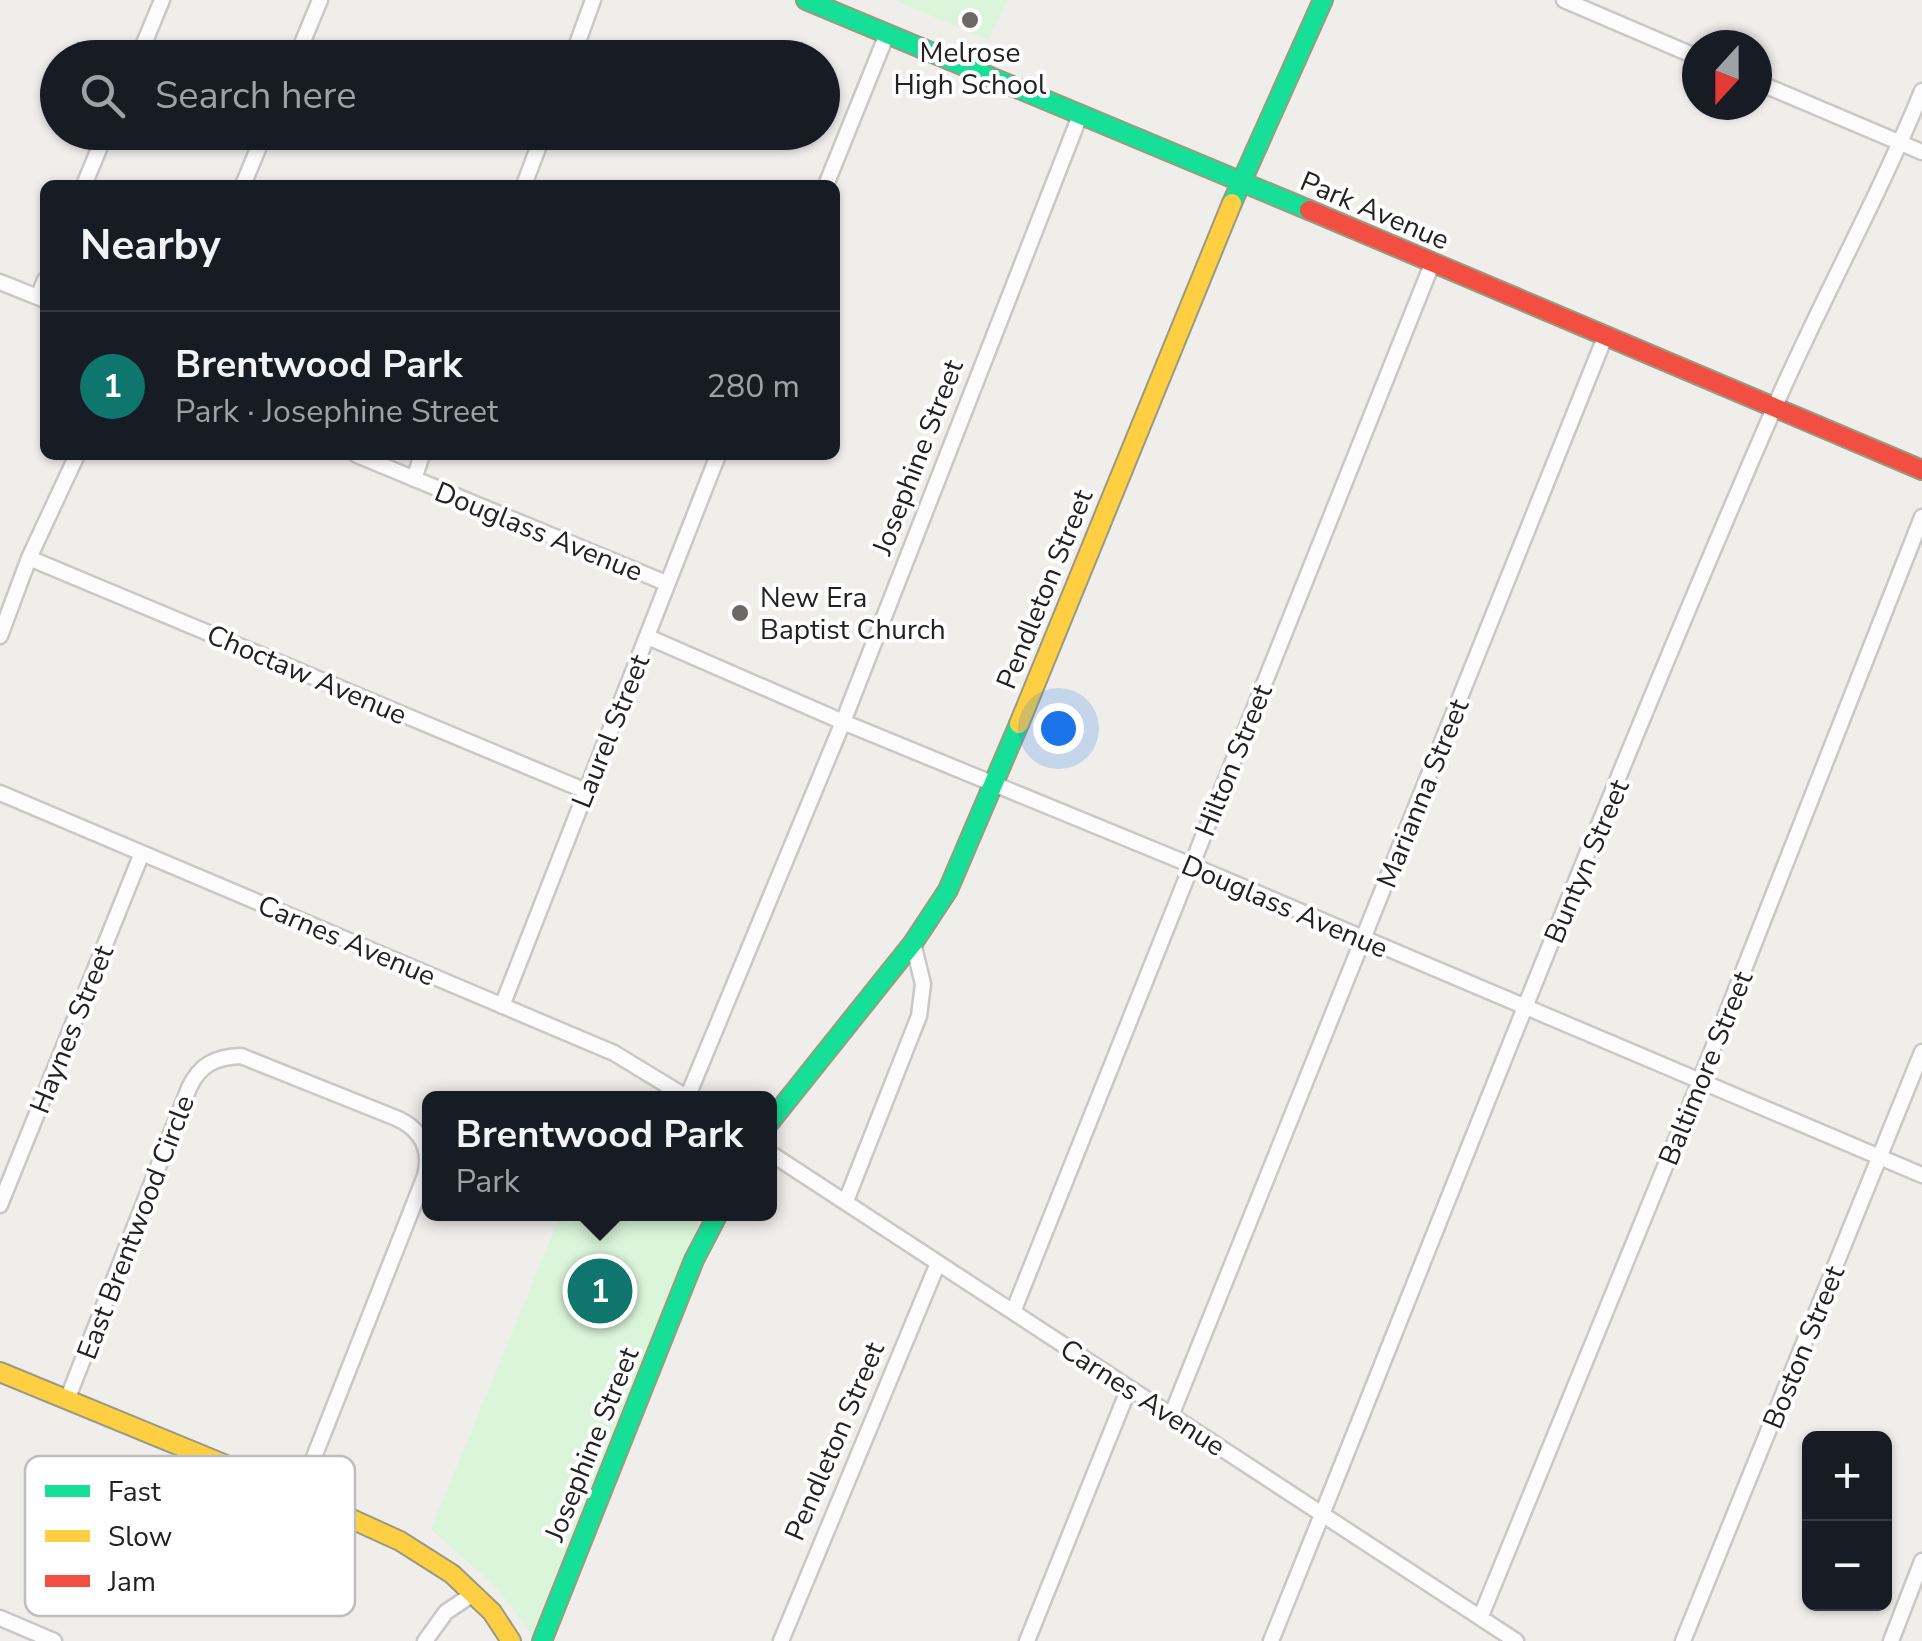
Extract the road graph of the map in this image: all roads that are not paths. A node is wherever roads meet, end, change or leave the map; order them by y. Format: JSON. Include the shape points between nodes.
{"nodes":[{"id":1,"x":162,"y":0,"type":"edge"},
{"id":2,"x":320,"y":0,"type":"edge"},
{"id":3,"x":593,"y":0,"type":"edge"},
{"id":4,"x":806,"y":0,"type":"edge"},
{"id":5,"x":1323,"y":0,"type":"edge"},
{"id":6,"x":1564,"y":0,"type":"edge"},
{"id":7,"x":887,"y":34,"type":"junction"},
{"id":8,"x":145,"y":40,"type":"edge"},
{"id":9,"x":303,"y":40,"type":"edge"},
{"id":10,"x":579,"y":40,"type":"edge"},
{"id":11,"x":1682,"y":50,"type":"edge"},
{"id":12,"x":1772,"y":88,"type":"edge"},
{"id":13,"x":1922,"y":91,"type":"edge"},
{"id":14,"x":1081,"y":113,"type":"junction"},
{"id":15,"x":1900,"y":143,"type":"junction"},
{"id":16,"x":99,"y":150,"type":"edge"},
{"id":17,"x":257,"y":150,"type":"edge"},
{"id":18,"x":537,"y":150,"type":"edge"},
{"id":19,"x":1922,"y":152,"type":"edge"},
{"id":20,"x":86,"y":180,"type":"edge"},
{"id":21,"x":245,"y":180,"type":"edge"},
{"id":22,"x":526,"y":180,"type":"edge"},
{"id":23,"x":828,"y":180,"type":"edge"},
{"id":24,"x":1240,"y":182,"type":"junction"},
{"id":25,"x":1432,"y":264,"type":"junction"},
{"id":26,"x":0,"y":282,"type":"edge"},
{"id":27,"x":40,"y":298,"type":"edge"},
{"id":28,"x":1605,"y":336,"type":"junction"},
{"id":29,"x":1774,"y":409,"type":"junction"},
{"id":30,"x":75,"y":460,"type":"edge"},
{"id":31,"x":369,"y":460,"type":"edge"},
{"id":32,"x":420,"y":460,"type":"edge"},
{"id":33,"x":716,"y":460,"type":"edge"},
{"id":34,"x":1922,"y":470,"type":"edge"},
{"id":35,"x":414,"y":479,"type":"junction"},
{"id":36,"x":1922,"y":517,"type":"edge"},
{"id":37,"x":28,"y":558,"type":"junction"},
{"id":38,"x":666,"y":583,"type":"junction"},
{"id":39,"x":0,"y":636,"type":"edge"},
{"id":40,"x":648,"y":637,"type":"junction"},
{"id":41,"x":843,"y":722,"type":"junction"},
{"id":42,"x":994,"y":784,"type":"junction"},
{"id":43,"x":586,"y":791,"type":"junction"},
{"id":44,"x":0,"y":792,"type":"edge"},
{"id":45,"x":142,"y":853,"type":"junction"},
{"id":46,"x":1191,"y":865,"type":"junction"},
{"id":47,"x":1363,"y":939,"type":"junction"},
{"id":48,"x":913,"y":943,"type":"junction"},
{"id":49,"x":502,"y":1006,"type":"junction"},
{"id":50,"x":1526,"y":1006,"type":"junction"},
{"id":51,"x":1922,"y":1052,"type":"edge"},
{"id":52,"x":1700,"y":1081,"type":"junction"},
{"id":53,"x":676,"y":1091,"type":"edge"},
{"id":54,"x":691,"y":1091,"type":"edge"},
{"id":55,"x":777,"y":1113,"type":"edge"},
{"id":56,"x":422,"y":1140,"type":"edge"},
{"id":57,"x":777,"y":1157,"type":"edge"},
{"id":58,"x":1880,"y":1158,"type":"junction"},
{"id":59,"x":1922,"y":1175,"type":"edge"},
{"id":60,"x":422,"y":1184,"type":"edge"},
{"id":61,"x":846,"y":1201,"type":"junction"},
{"id":62,"x":0,"y":1205,"type":"edge"},
{"id":63,"x":714,"y":1221,"type":"edge"},
{"id":64,"x":938,"y":1263,"type":"junction"},
{"id":65,"x":1012,"y":1312,"type":"junction"},
{"id":66,"x":0,"y":1372,"type":"edge"},
{"id":67,"x":1130,"y":1388,"type":"junction"},
{"id":68,"x":67,"y":1400,"type":"junction"},
{"id":69,"x":1171,"y":1416,"type":"junction"},
{"id":70,"x":204,"y":1456,"type":"edge"},
{"id":71,"x":314,"y":1456,"type":"edge"},
{"id":72,"x":1323,"y":1513,"type":"junction"},
{"id":73,"x":355,"y":1521,"type":"edge"},
{"id":74,"x":1922,"y":1561,"type":"edge"},
{"id":75,"x":473,"y":1594,"type":"junction"},
{"id":76,"x":1481,"y":1616,"type":"junction"},
{"id":77,"x":0,"y":1618,"type":"edge"},
{"id":78,"x":54,"y":1641,"type":"edge"},
{"id":79,"x":425,"y":1641,"type":"edge"},
{"id":80,"x":511,"y":1641,"type":"edge"},
{"id":81,"x":542,"y":1641,"type":"edge"},
{"id":82,"x":781,"y":1641,"type":"edge"},
{"id":83,"x":1027,"y":1641,"type":"edge"},
{"id":84,"x":1272,"y":1641,"type":"edge"},
{"id":85,"x":1516,"y":1641,"type":"edge"},
{"id":86,"x":1683,"y":1641,"type":"edge"},
{"id":87,"x":1890,"y":1641,"type":"edge"}],
"edges":[{"from":1,"to":8,"type":"street"},
{"from":2,"to":9,"type":"street"},
{"from":3,"to":10,"type":"street"},
{"from":4,"to":7,"type":"main road","name":"Park Avenue"},
{"from":5,"to":24,"type":"main road","name":"Pendleton Street"},
{"from":6,"to":11,"type":"street"},
{"from":7,"to":14,"type":"main road","name":"Park Avenue"},
{"from":7,"to":23,"type":"street"},
{"from":12,"to":15,"type":"street"},
{"from":13,"to":15,"type":"street","name":"Buntyn Street"},
{"from":14,"to":24,"type":"main road","name":"Park Avenue"},
{"from":14,"to":41,"type":"street","name":"Josephine Street"},
{"from":15,"to":19,"type":"street"},
{"from":15,"to":29,"type":"street","name":"Buntyn Street"},
{"from":16,"to":20,"type":"street"},
{"from":17,"to":21,"type":"street"},
{"from":18,"to":22,"type":"street"},
{"from":24,"to":25,"type":"main road","name":"Park Avenue"},
{"from":24,"to":42,"type":"main road","name":"Pendleton Street"},
{"from":25,"to":28,"type":"main road","name":"Park Avenue"},
{"from":25,"to":46,"type":"street","name":"Hilton Street"},
{"from":26,"to":27,"type":"street"},
{"from":28,"to":29,"type":"main road","name":"Park Avenue"},
{"from":28,"to":47,"type":"street","name":"Marianna Street"},
{"from":29,"to":34,"type":"main road","name":"Park Avenue"},
{"from":29,"to":50,"type":"street","name":"Buntyn Street"},
{"from":30,"to":37,"type":"street"},
{"from":31,"to":35,"type":"street","name":"Douglass Avenue"},
{"from":32,"to":35,"type":"street"},
{"from":33,"to":38,"type":"street","name":"Laurel Street"},
{"from":35,"to":38,"type":"street","name":"Douglass Avenue"},
{"from":36,"to":52,"type":"street","name":"Baltimore Street"},
{"from":37,"to":39,"type":"street"},
{"from":37,"to":43,"type":"street","name":"Choctaw Avenue"},
{"from":38,"to":40,"type":"street","name":"Laurel Street"},
{"from":40,"to":41,"type":"street","name":"Douglass Avenue"},
{"from":40,"to":43,"type":"street","name":"Laurel Street"},
{"from":41,"to":42,"type":"street","name":"Douglass Avenue"},
{"from":41,"to":54,"type":"street","name":"Josephine Street"},
{"from":42,"to":46,"type":"street","name":"Douglass Avenue"},
{"from":42,"to":48,"type":"main road","name":"Pendleton Street","via":[[948,890]]},
{"from":43,"to":49,"type":"street","name":"Laurel Street"},
{"from":44,"to":45,"type":"street","name":"Carnes Avenue"},
{"from":45,"to":49,"type":"street","name":"Carnes Avenue"},
{"from":45,"to":62,"type":"street","name":"Haynes Street"},
{"from":46,"to":47,"type":"street","name":"Douglass Avenue"},
{"from":46,"to":65,"type":"street","name":"Hilton Street"},
{"from":47,"to":50,"type":"street","name":"Douglass Avenue"},
{"from":47,"to":69,"type":"street","name":"Marianna Street"},
{"from":48,"to":55,"type":"main road"},
{"from":48,"to":61,"type":"street","via":[[923,984],[920,1016]]},
{"from":49,"to":53,"type":"street","name":"Carnes Avenue","via":[[614,1053]]},
{"from":50,"to":52,"type":"street","name":"Douglass Avenue"},
{"from":50,"to":72,"type":"street","name":"Buntyn Street"},
{"from":51,"to":58,"type":"street","name":"Boston Street"},
{"from":52,"to":58,"type":"street","name":"Douglass Avenue"},
{"from":52,"to":76,"type":"street","name":"Baltimore Street"},
{"from":56,"to":68,"type":"street","name":"East Brentwood Circle","via":[[408,1123],[257,1061],[241,1056],[201,1068]]},
{"from":57,"to":61,"type":"street","name":"Carnes Avenue"},
{"from":58,"to":59,"type":"street","name":"Douglass Avenue"},
{"from":58,"to":86,"type":"street","name":"Boston Street"},
{"from":60,"to":71,"type":"street","name":"East Brentwood Circle"},
{"from":61,"to":64,"type":"street","name":"Carnes Avenue"},
{"from":63,"to":81,"type":"main road","name":"Josephine Street"},
{"from":64,"to":65,"type":"street","name":"Carnes Avenue"},
{"from":64,"to":82,"type":"street","name":"Pendleton Street"},
{"from":65,"to":67,"type":"street","name":"Carnes Avenue"},
{"from":66,"to":68,"type":"main road"},
{"from":67,"to":69,"type":"street","name":"Carnes Avenue"},
{"from":67,"to":83,"type":"street"},
{"from":68,"to":70,"type":"main road"},
{"from":69,"to":72,"type":"street","name":"Carnes Avenue"},
{"from":72,"to":76,"type":"street","name":"Carnes Avenue"},
{"from":72,"to":84,"type":"street","name":"Buntyn Street"},
{"from":73,"to":75,"type":"main road","via":[[400,1541]]},
{"from":74,"to":87,"type":"street"},
{"from":75,"to":79,"type":"street","via":[[446,1612]]},
{"from":75,"to":80,"type":"main road"},
{"from":76,"to":85,"type":"street","name":"Carnes Avenue"},
{"from":77,"to":78,"type":"street"}]}
